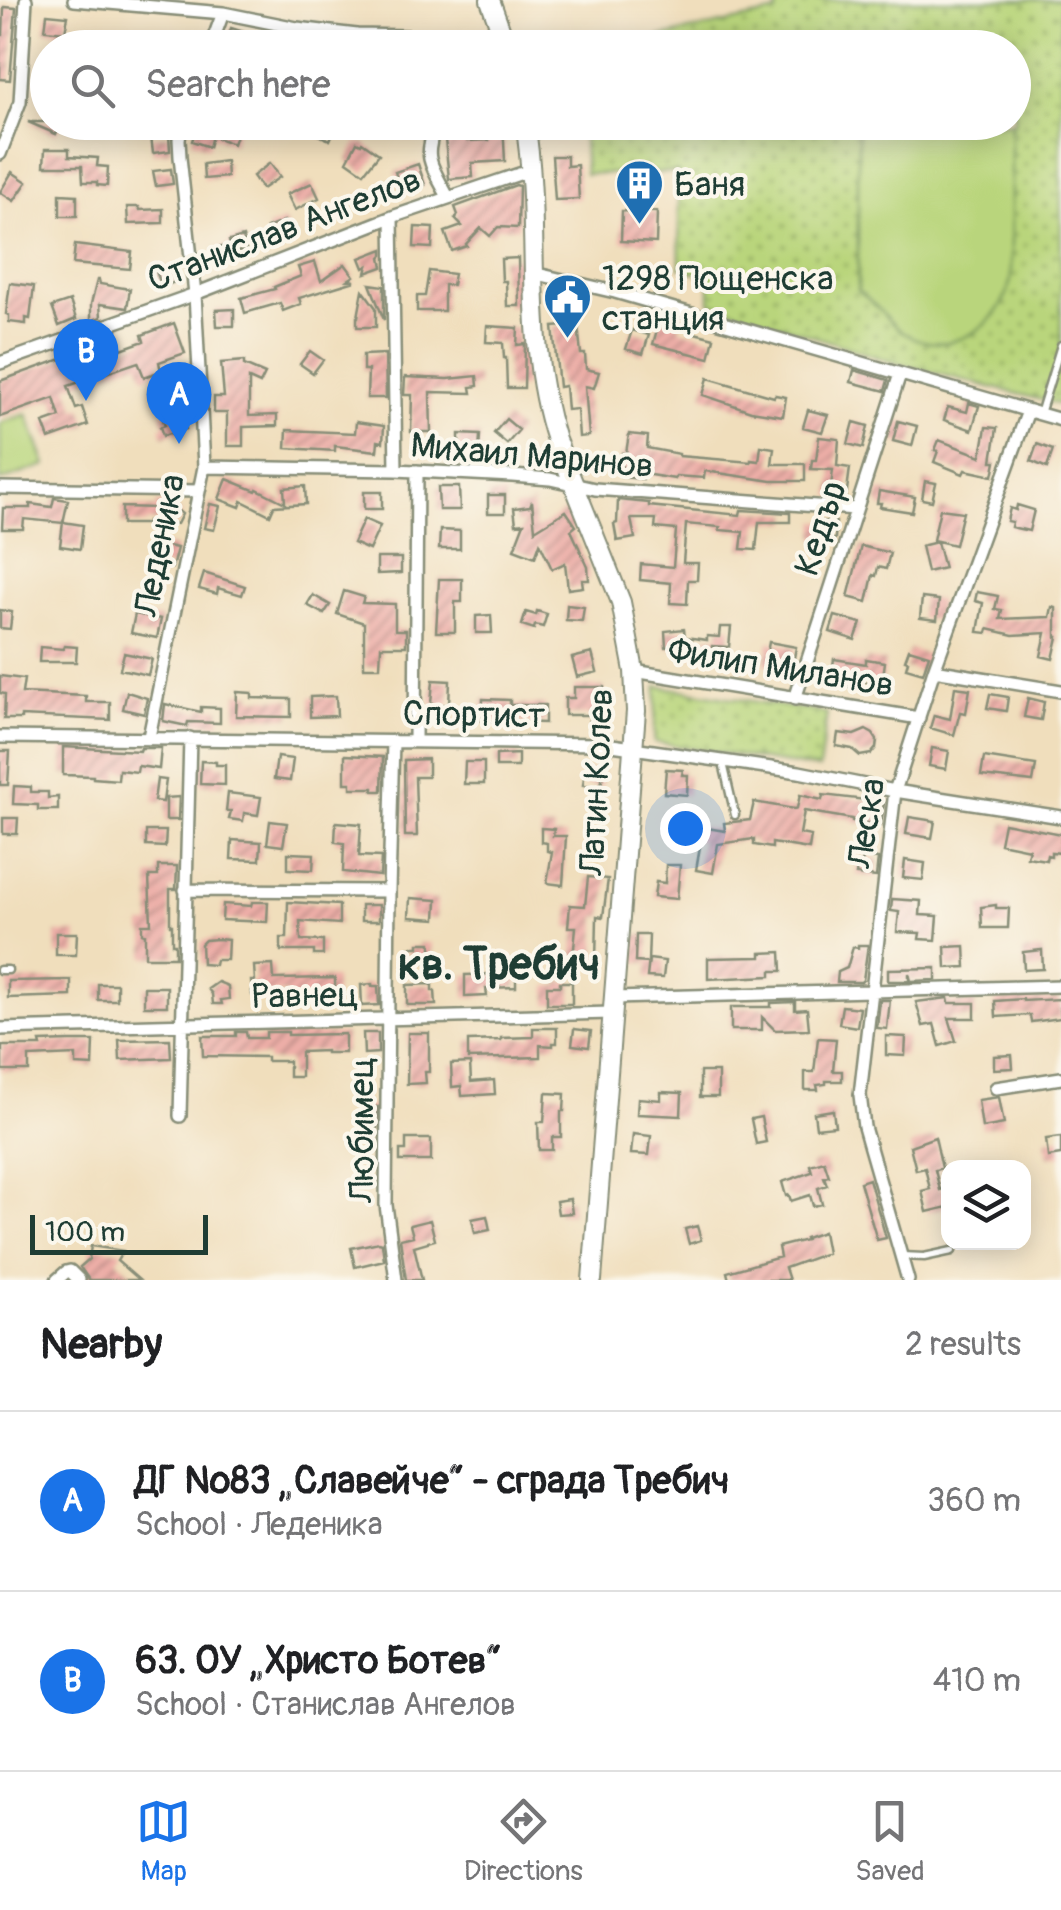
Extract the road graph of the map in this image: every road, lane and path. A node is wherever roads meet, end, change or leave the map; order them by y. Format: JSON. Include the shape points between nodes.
{"nodes":[{"id":1,"x":26,"y":0,"type":"edge"},
{"id":2,"x":74,"y":0,"type":"edge"},
{"id":3,"x":490,"y":0,"type":"edge"},
{"id":4,"x":223,"y":13,"type":"junction"},
{"id":5,"x":217,"y":30,"type":"edge"},
{"id":6,"x":306,"y":30,"type":"edge"},
{"id":7,"x":500,"y":30,"type":"edge"},
{"id":8,"x":179,"y":140,"type":"edge"},
{"id":9,"x":433,"y":140,"type":"edge"},
{"id":10,"x":527,"y":140,"type":"edge"},
{"id":11,"x":0,"y":154,"type":"edge"},
{"id":12,"x":531,"y":170,"type":"junction"},
{"id":13,"x":448,"y":196,"type":"junction"},
{"id":14,"x":392,"y":216,"type":"junction"},
{"id":15,"x":533,"y":273,"type":"junction"},
{"id":16,"x":195,"y":294,"type":"junction"},
{"id":17,"x":1061,"y":346,"type":"edge"},
{"id":18,"x":0,"y":363,"type":"edge"},
{"id":19,"x":900,"y":374,"type":"junction"},
{"id":20,"x":1034,"y":413,"type":"junction"},
{"id":21,"x":1061,"y":420,"type":"edge"},
{"id":22,"x":204,"y":467,"type":"junction"},
{"id":23,"x":396,"y":470,"type":"junction"},
{"id":24,"x":416,"y":471,"type":"junction"},
{"id":25,"x":572,"y":484,"type":"junction"},
{"id":26,"x":0,"y":488,"type":"edge"},
{"id":27,"x":199,"y":491,"type":"junction"},
{"id":28,"x":855,"y":508,"type":"junction"},
{"id":29,"x":934,"y":670,"type":"junction"},
{"id":30,"x":634,"y":672,"type":"junction"},
{"id":31,"x":1061,"y":691,"type":"edge"},
{"id":32,"x":795,"y":699,"type":"junction"},
{"id":33,"x":919,"y":718,"type":"junction"},
{"id":34,"x":0,"y":736,"type":"edge"},
{"id":35,"x":148,"y":738,"type":"junction"},
{"id":36,"x":190,"y":738,"type":"junction"},
{"id":37,"x":393,"y":740,"type":"junction"},
{"id":38,"x":416,"y":740,"type":"junction"},
{"id":39,"x":635,"y":746,"type":"junction"},
{"id":40,"x":722,"y":760,"type":"junction"},
{"id":41,"x":895,"y":790,"type":"junction"},
{"id":42,"x":734,"y":815,"type":"dead end"},
{"id":43,"x":1061,"y":818,"type":"edge"},
{"id":44,"x":185,"y":890,"type":"junction"},
{"id":45,"x":389,"y":891,"type":"junction"},
{"id":46,"x":1061,"y":986,"type":"edge"},
{"id":47,"x":872,"y":992,"type":"junction"},
{"id":48,"x":612,"y":1006,"type":"junction"},
{"id":49,"x":390,"y":1020,"type":"junction"},
{"id":50,"x":182,"y":1025,"type":"junction"},
{"id":51,"x":0,"y":1029,"type":"edge"},
{"id":52,"x":1061,"y":1078,"type":"edge"},
{"id":53,"x":996,"y":1088,"type":"dead end"},
{"id":54,"x":180,"y":1116,"type":"dead end"},
{"id":55,"x":952,"y":1251,"type":"dead end"},
{"id":56,"x":902,"y":1256,"type":"junction"},
{"id":57,"x":76,"y":1277,"type":"edge"},
{"id":58,"x":57,"y":1280,"type":"edge"},
{"id":59,"x":396,"y":1280,"type":"edge"},
{"id":60,"x":592,"y":1280,"type":"edge"},
{"id":61,"x":908,"y":1280,"type":"edge"}],
"edges":[{"from":1,"to":11,"type":"street","via":[[20,102]]},
{"from":2,"to":4,"type":"street"},
{"from":3,"to":7,"type":"main road"},
{"from":4,"to":5,"type":"street"},
{"from":4,"to":6,"type":"street"},
{"from":8,"to":16,"type":"street","name":"Леденика"},
{"from":9,"to":13,"type":"street","via":[[430,158]]},
{"from":10,"to":12,"type":"main road","name":"Латин Колев"},
{"from":12,"to":13,"type":"street","name":"Станислав Ангелов"},
{"from":12,"to":15,"type":"main road","name":"Латин Колев"},
{"from":13,"to":14,"type":"street","name":"Станислав Ангелов"},
{"from":14,"to":16,"type":"street","name":"Станислав Ангелов"},
{"from":14,"to":23,"type":"street"},
{"from":15,"to":19,"type":"street"},
{"from":15,"to":25,"type":"main road","name":"Латин Колев","via":[[540,374]]},
{"from":16,"to":18,"type":"street","name":"Станислав Ангелов"},
{"from":16,"to":22,"type":"street","name":"Леденика"},
{"from":17,"to":20,"type":"lane"},
{"from":19,"to":20,"type":"street"},
{"from":19,"to":28,"type":"street","name":"Кедър"},
{"from":20,"to":21,"type":"street"},
{"from":20,"to":29,"type":"street","name":"Леска"},
{"from":22,"to":23,"type":"street","name":"Михаил Маринов"},
{"from":22,"to":27,"type":"street","name":"Леденика"},
{"from":23,"to":24,"type":"street","name":"Михаил Маринов"},
{"from":24,"to":25,"type":"street","name":"Михаил Маринов"},
{"from":24,"to":38,"type":"street"},
{"from":25,"to":28,"type":"street","name":"Михаил Маринов"},
{"from":25,"to":30,"type":"main road","name":"Латин Колев","via":[[621,602]]},
{"from":26,"to":27,"type":"street"},
{"from":27,"to":35,"type":"street","name":"Леденика"},
{"from":28,"to":32,"type":"street","name":"Кедър"},
{"from":29,"to":31,"type":"street","name":"Филип Миланов"},
{"from":29,"to":33,"type":"street","name":"Леска"},
{"from":30,"to":32,"type":"street","name":"Филип Миланов"},
{"from":30,"to":39,"type":"main road","name":"Латин Колев"},
{"from":32,"to":33,"type":"street","name":"Филип Миланов"},
{"from":33,"to":41,"type":"street","name":"Леска"},
{"from":34,"to":35,"type":"street","name":"Спортист"},
{"from":35,"to":36,"type":"street","name":"Спортист"},
{"from":36,"to":37,"type":"street","name":"Спортист"},
{"from":36,"to":44,"type":"street"},
{"from":37,"to":38,"type":"street","name":"Спортист"},
{"from":37,"to":45,"type":"street","name":"Любимец"},
{"from":38,"to":39,"type":"street","name":"Спортист"},
{"from":39,"to":40,"type":"street","name":"Спортист"},
{"from":39,"to":48,"type":"main road","name":"Латин Колев"},
{"from":40,"to":41,"type":"street","name":"Спортист"},
{"from":40,"to":42,"type":"lane"},
{"from":41,"to":43,"type":"street","name":"Спортист"},
{"from":41,"to":47,"type":"street","name":"Леска"},
{"from":44,"to":45,"type":"street"},
{"from":44,"to":50,"type":"street"},
{"from":45,"to":49,"type":"street","name":"Любимец"},
{"from":46,"to":47,"type":"street","name":"Равнец"},
{"from":47,"to":48,"type":"street","name":"Равнец"},
{"from":47,"to":56,"type":"street","name":"Леска","via":[[860,1112]]},
{"from":48,"to":49,"type":"street","name":"Равнец"},
{"from":48,"to":60,"type":"main road","name":"Латин Колев"},
{"from":49,"to":50,"type":"street","name":"Равнец"},
{"from":49,"to":59,"type":"street","name":"Любимец","via":[[386,1204]]},
{"from":50,"to":51,"type":"street","name":"Равнец"},
{"from":50,"to":54,"type":"street"},
{"from":52,"to":53,"type":"street"},
{"from":55,"to":56,"type":"lane"},
{"from":56,"to":61,"type":"street","name":"Леска"},
{"from":57,"to":58,"type":"street","via":[[66,1272]]}]}
